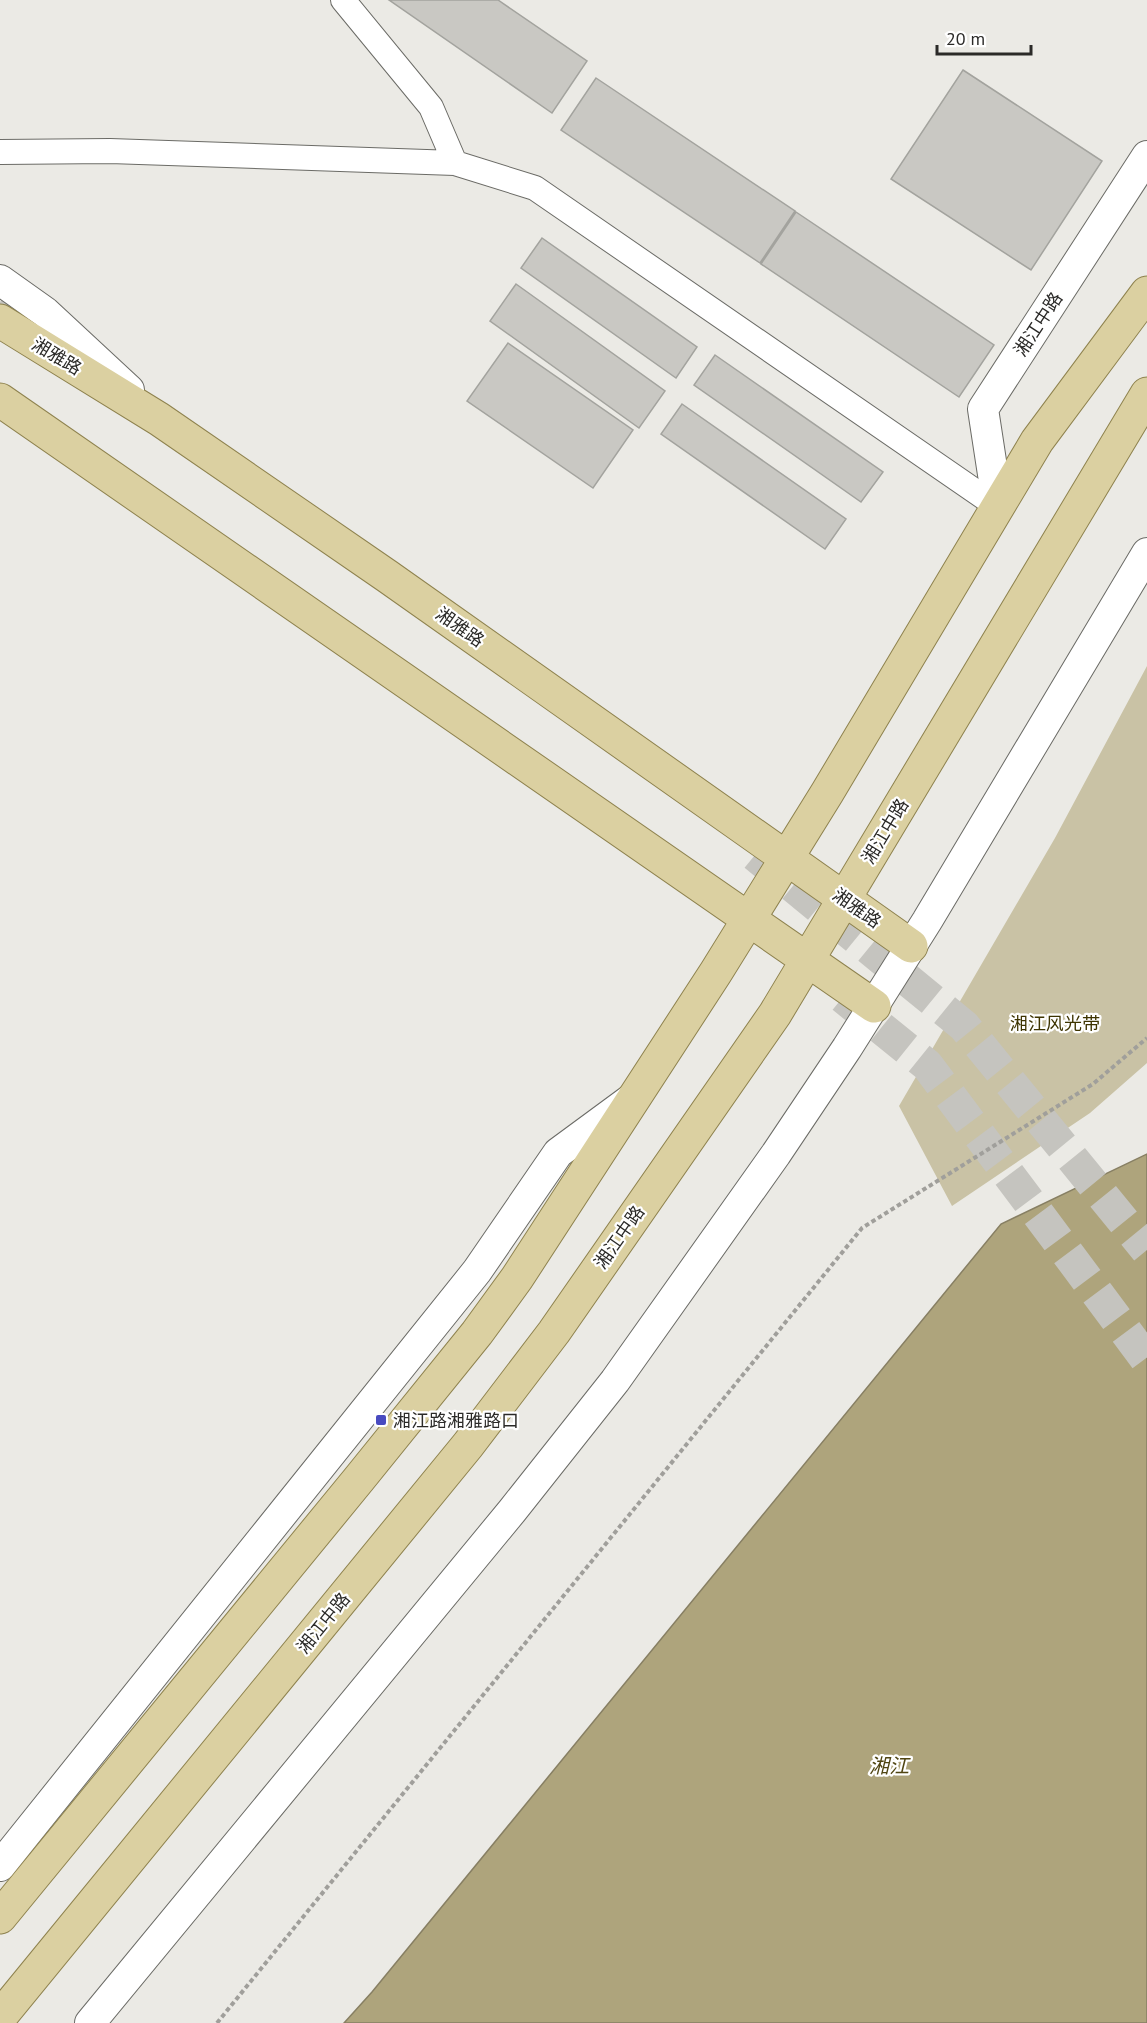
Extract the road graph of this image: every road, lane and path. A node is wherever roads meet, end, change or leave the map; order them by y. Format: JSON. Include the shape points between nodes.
{"nodes":[{"id":1,"x":343,"y":0,"type":"edge"},
{"id":2,"x":0,"y":152,"type":"edge"},
{"id":3,"x":1147,"y":156,"type":"edge"},
{"id":4,"x":455,"y":163,"type":"junction"},
{"id":5,"x":0,"y":280,"type":"edge"},
{"id":6,"x":1147,"y":293,"type":"edge"},
{"id":7,"x":0,"y":321,"type":"edge"},
{"id":8,"x":1147,"y":394,"type":"edge"},
{"id":9,"x":0,"y":400,"type":"edge"},
{"id":10,"x":159,"y":419,"type":"junction"},
{"id":11,"x":998,"y":507,"type":"junction"},
{"id":12,"x":1147,"y":553,"type":"edge"},
{"id":13,"x":787,"y":858,"type":"junction"},
{"id":14,"x":844,"y":899,"type":"junction"},
{"id":15,"x":749,"y":919,"type":"junction"},
{"id":16,"x":911,"y":946,"type":"junction"},
{"id":17,"x":807,"y":960,"type":"junction"},
{"id":18,"x":873,"y":1006,"type":"junction"},
{"id":19,"x":1147,"y":1038,"type":"edge"},
{"id":20,"x":633,"y":1099,"type":"junction"},
{"id":21,"x":0,"y":1866,"type":"edge"},
{"id":22,"x":0,"y":1917,"type":"edge"},
{"id":23,"x":0,"y":2017,"type":"edge"},
{"id":24,"x":90,"y":2023,"type":"edge"},
{"id":25,"x":217,"y":2023,"type":"edge"}],
"edges":[{"from":1,"to":4,"type":"street","via":[[431,107]]},
{"from":2,"to":4,"type":"street","via":[[110,151]]},
{"from":3,"to":11,"type":"street","name":"湘江中路","via":[[983,409]]},
{"from":4,"to":11,"type":"street","via":[[535,188]]},
{"from":5,"to":10,"type":"street","via":[[45,312]]},
{"from":6,"to":11,"type":"main road","via":[[1037,441]]},
{"from":7,"to":10,"type":"main road","name":"湘雅路"},
{"from":8,"to":14,"type":"main road","name":"湘江中路"},
{"from":9,"to":15,"type":"main road"},
{"from":10,"to":13,"type":"main road","name":"湘雅路"},
{"from":11,"to":13,"type":"main road"},
{"from":12,"to":16,"type":"street"},
{"from":13,"to":14,"type":"main road","name":"湘雅路"},
{"from":13,"to":15,"type":"main road"},
{"from":14,"to":16,"type":"main road","name":"湘雅路"},
{"from":14,"to":17,"type":"main road","name":"湘江中路"},
{"from":15,"to":17,"type":"main road"},
{"from":15,"to":20,"type":"main road"},
{"from":16,"to":18,"type":"street"},
{"from":17,"to":18,"type":"main road"},
{"from":17,"to":23,"type":"main road","name":"湘江中路","via":[[775,1014],[554,1332],[468,1445]]},
{"from":18,"to":24,"type":"street","via":[[776,1154],[615,1381]]},
{"from":19,"to":25,"type":"path","via":[[1094,1084],[862,1228]]},
{"from":20,"to":21,"type":"street","via":[[558,1153],[477,1271]]},
{"from":20,"to":22,"type":"main road","via":[[477,1333]]}]}
